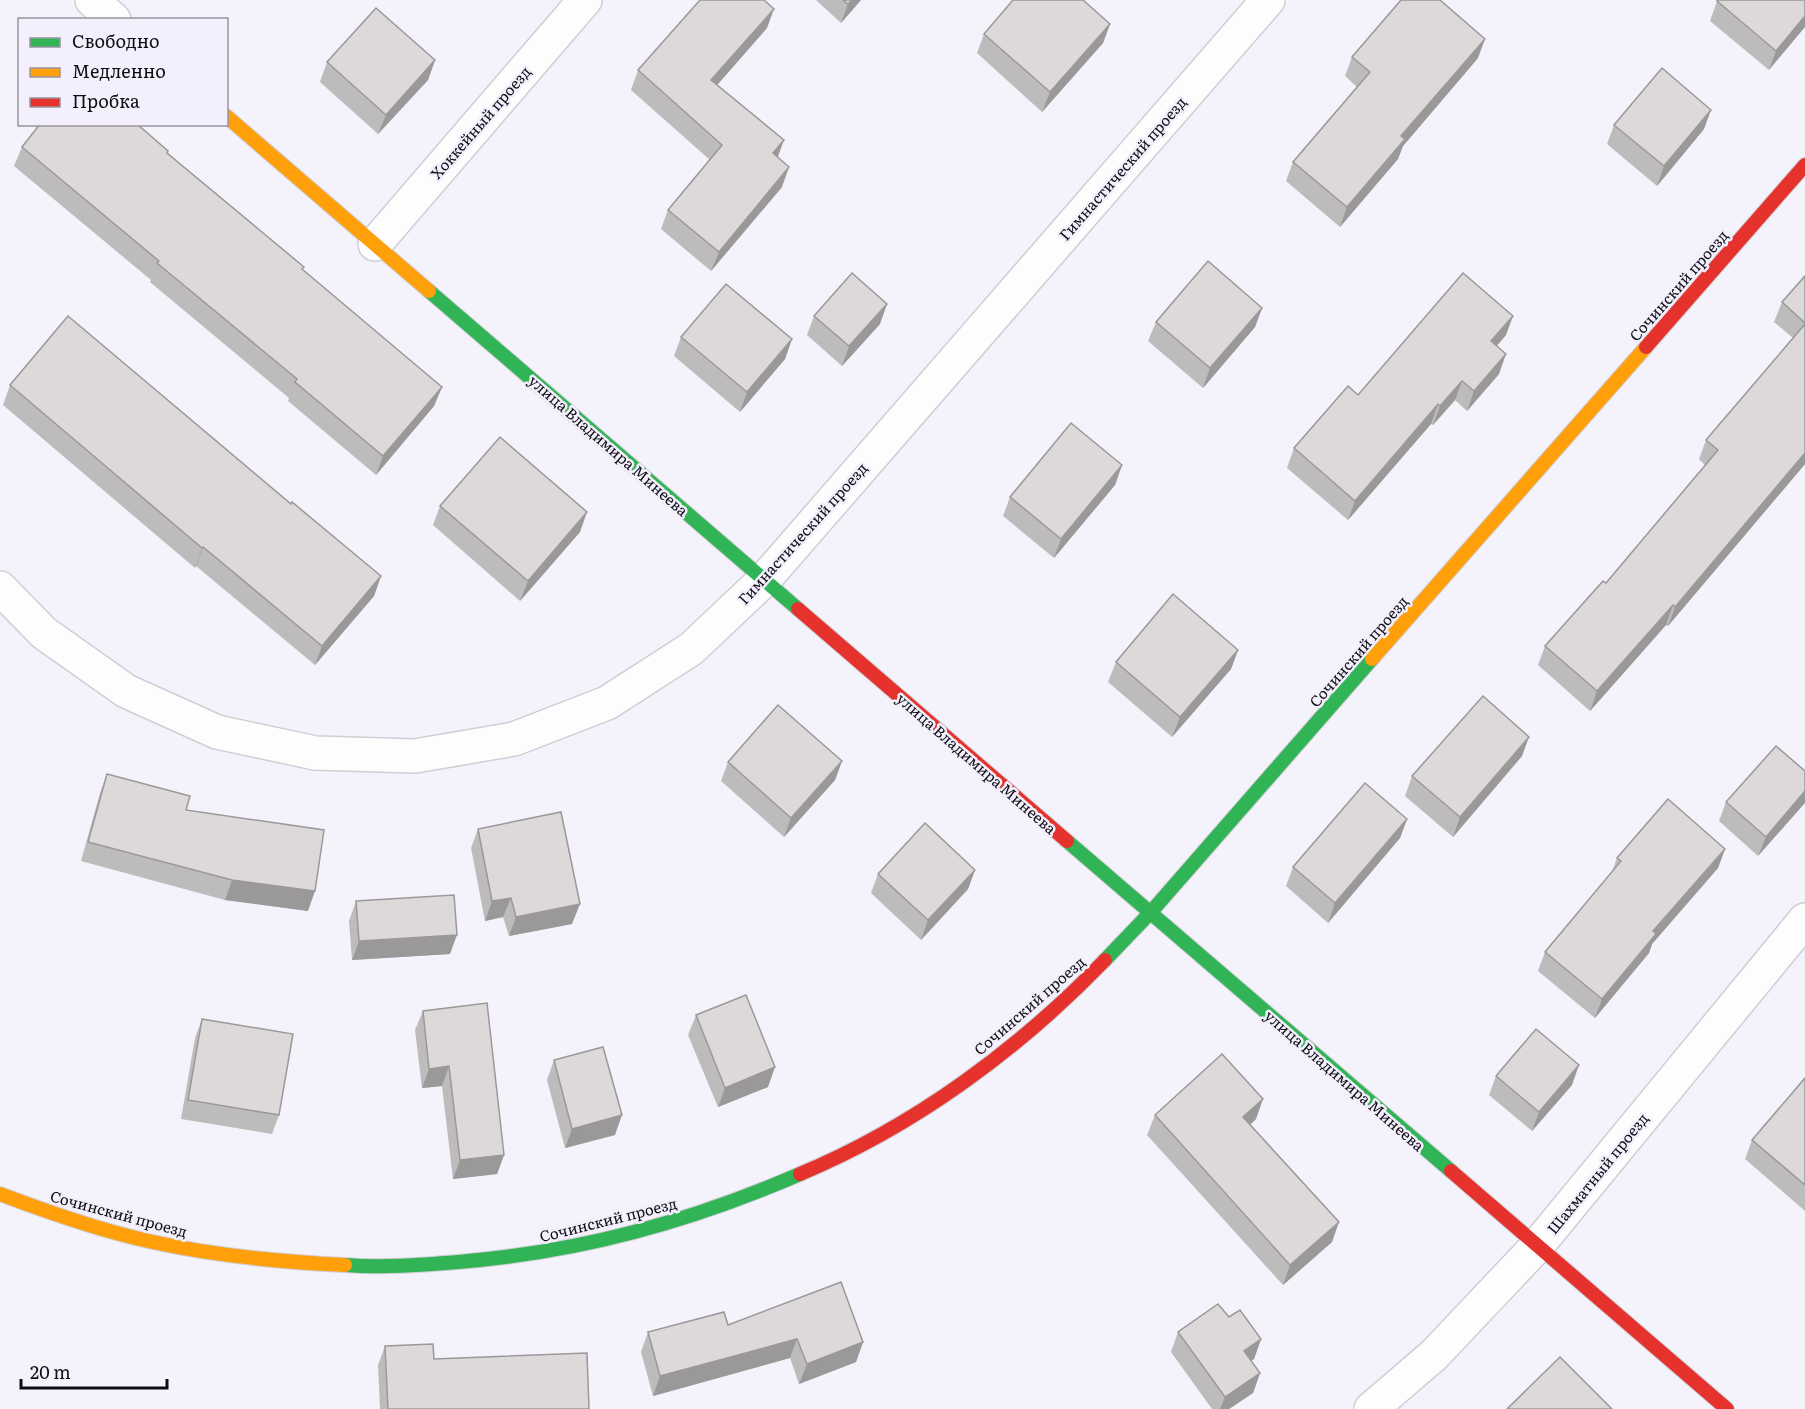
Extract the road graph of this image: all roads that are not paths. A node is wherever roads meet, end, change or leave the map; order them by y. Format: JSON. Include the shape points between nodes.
{"nodes":[{"id":1,"x":92,"y":0,"type":"edge"},
{"id":2,"x":585,"y":0,"type":"edge"},
{"id":3,"x":1268,"y":0,"type":"edge"},
{"id":4,"x":112,"y":18,"type":"edge"},
{"id":5,"x":228,"y":118,"type":"edge"},
{"id":6,"x":1805,"y":165,"type":"edge"},
{"id":7,"x":375,"y":244,"type":"junction"},
{"id":8,"x":764,"y":580,"type":"junction"},
{"id":9,"x":0,"y":588,"type":"edge"},
{"id":10,"x":1151,"y":912,"type":"junction"},
{"id":11,"x":1805,"y":920,"type":"edge"},
{"id":12,"x":0,"y":1194,"type":"edge"},
{"id":13,"x":1538,"y":1246,"type":"junction"},
{"id":14,"x":1371,"y":1409,"type":"edge"},
{"id":15,"x":1727,"y":1409,"type":"edge"}],
"edges":[{"from":1,"to":4,"type":"street"},
{"from":2,"to":7,"type":"street","name":"Хоккейный проезд"},
{"from":3,"to":8,"type":"street","name":"Гимнастический проезд"},
{"from":5,"to":7,"type":"street","name":"улица Владимира Минеева"},
{"from":6,"to":10,"type":"street","name":"Сочинский проезд"},
{"from":7,"to":8,"type":"street","name":"улица Владимира Минеева"},
{"from":8,"to":9,"type":"street","name":"Гимнастический проезд","via":[[691,649],[607,703],[514,739],[415,756],[315,753],[217,732],[126,691],[44,633]]},
{"from":8,"to":10,"type":"street","name":"улица Владимира Минеева"},
{"from":10,"to":12,"type":"street","name":"Сочинский проезд","via":[[1082,986],[1006,1050],[924,1108],[837,1158],[745,1198],[650,1230],[541,1253],[453,1264],[353,1267],[253,1259],[154,1242],[57,1216]]},
{"from":10,"to":13,"type":"street","name":"улица Владимира Минеева"},
{"from":11,"to":13,"type":"street","name":"Шахматный проезд"},
{"from":13,"to":14,"type":"street","name":"Шахматный проезд","via":[[1434,1354]]},
{"from":13,"to":15,"type":"street","name":"улица Владимира Минеева"}]}
